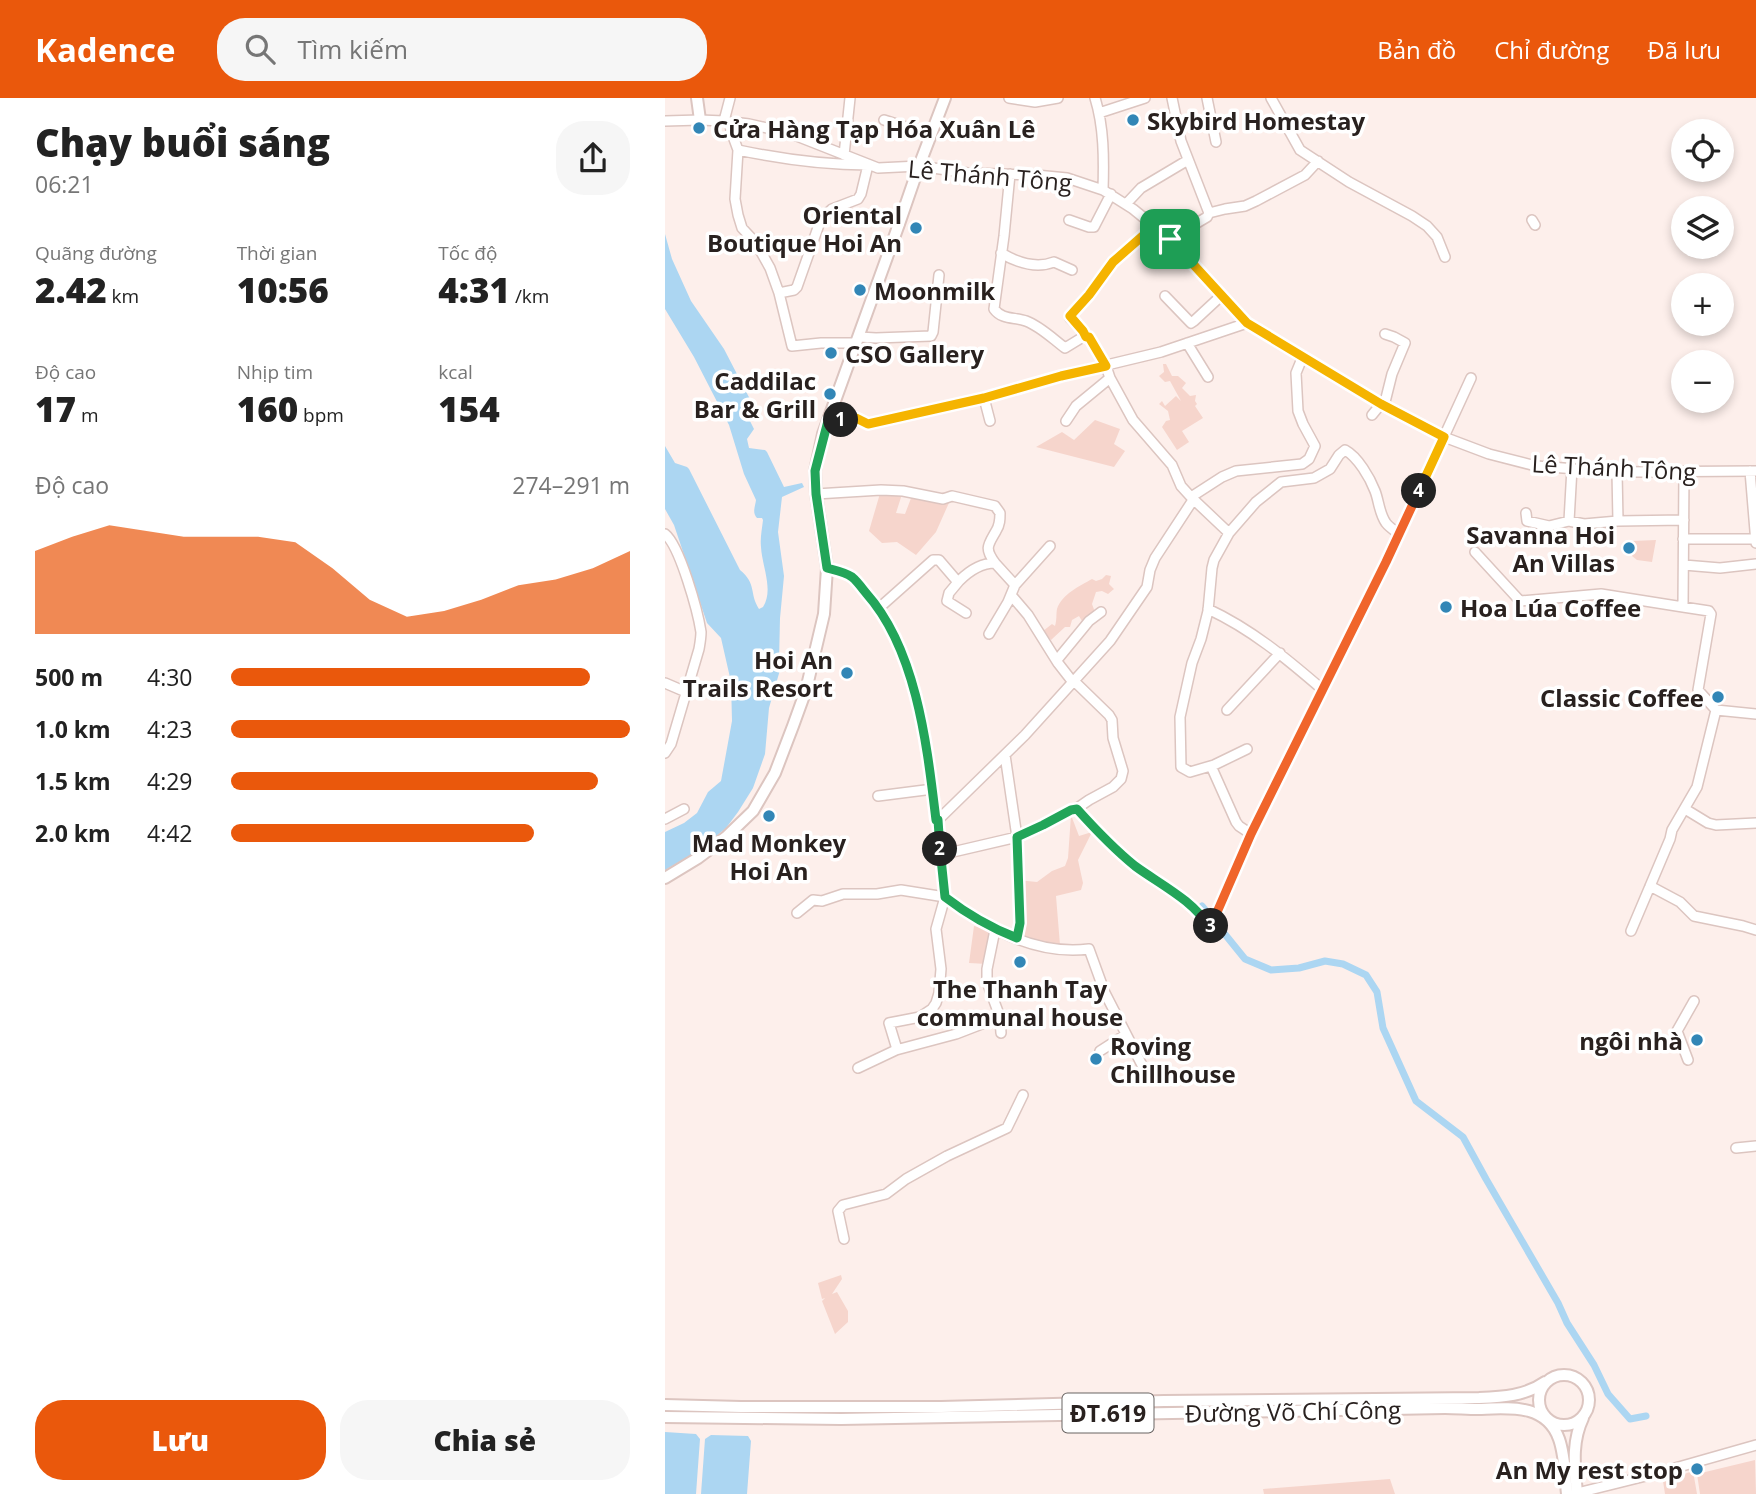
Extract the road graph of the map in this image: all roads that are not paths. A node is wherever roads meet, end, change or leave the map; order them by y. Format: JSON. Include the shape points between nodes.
{"nodes":[{"id":1,"x":697,"y":98,"type":"edge"},
{"id":2,"x":730,"y":98,"type":"edge"},
{"id":3,"x":850,"y":98,"type":"edge"},
{"id":4,"x":945,"y":98,"type":"edge"},
{"id":5,"x":1009,"y":98,"type":"edge"},
{"id":6,"x":1058,"y":98,"type":"edge"},
{"id":7,"x":1095,"y":98,"type":"edge"},
{"id":8,"x":1145,"y":98,"type":"edge"},
{"id":9,"x":1172,"y":98,"type":"edge"},
{"id":10,"x":1207,"y":98,"type":"edge"},
{"id":11,"x":1271,"y":98,"type":"edge"},
{"id":12,"x":1100,"y":113,"type":"junction"},
{"id":13,"x":700,"y":120,"type":"junction"},
{"id":14,"x":884,"y":120,"type":"dead end"},
{"id":15,"x":665,"y":121,"type":"edge"},
{"id":16,"x":727,"y":122,"type":"junction"},
{"id":17,"x":931,"y":135,"type":"junction"},
{"id":18,"x":1216,"y":142,"type":"dead end"},
{"id":19,"x":738,"y":150,"type":"junction"},
{"id":20,"x":844,"y":155,"type":"junction"},
{"id":21,"x":1188,"y":160,"type":"junction"},
{"id":22,"x":1318,"y":161,"type":"junction"},
{"id":23,"x":868,"y":165,"type":"junction"},
{"id":24,"x":919,"y":166,"type":"junction"},
{"id":25,"x":1010,"y":174,"type":"junction"},
{"id":26,"x":1107,"y":192,"type":"junction"},
{"id":27,"x":1126,"y":204,"type":"junction"},
{"id":28,"x":1209,"y":213,"type":"junction"},
{"id":29,"x":1069,"y":220,"type":"dead end"},
{"id":30,"x":1154,"y":226,"type":"junction"},
{"id":31,"x":1170,"y":239,"type":"junction"},
{"id":32,"x":1001,"y":253,"type":"junction"},
{"id":33,"x":1444,"y":253,"type":"dead end"},
{"id":34,"x":1072,"y":271,"type":"dead end"},
{"id":35,"x":939,"y":275,"type":"dead end"},
{"id":36,"x":779,"y":293,"type":"junction"},
{"id":37,"x":1222,"y":295,"type":"junction"},
{"id":38,"x":1165,"y":296,"type":"dead end"},
{"id":39,"x":1247,"y":323,"type":"junction"},
{"id":40,"x":1385,"y":334,"type":"dead end"},
{"id":41,"x":1086,"y":337,"type":"junction"},
{"id":42,"x":858,"y":340,"type":"junction"},
{"id":43,"x":1187,"y":343,"type":"junction"},
{"id":44,"x":1303,"y":356,"type":"junction"},
{"id":45,"x":1106,"y":366,"type":"junction"},
{"id":46,"x":1208,"y":377,"type":"dead end"},
{"id":47,"x":1110,"y":378,"type":"junction"},
{"id":48,"x":1471,"y":378,"type":"dead end"},
{"id":49,"x":984,"y":398,"type":"junction"},
{"id":50,"x":1383,"y":405,"type":"junction"},
{"id":51,"x":1372,"y":415,"type":"dead end"},
{"id":52,"x":828,"y":421,"type":"junction"},
{"id":53,"x":991,"y":421,"type":"dead end"},
{"id":54,"x":1066,"y":421,"type":"dead end"},
{"id":55,"x":1444,"y":437,"type":"junction"},
{"id":56,"x":1572,"y":468,"type":"junction"},
{"id":57,"x":1684,"y":471,"type":"junction"},
{"id":58,"x":1753,"y":471,"type":"edge"},
{"id":59,"x":1617,"y":472,"type":"junction"},
{"id":60,"x":816,"y":494,"type":"junction"},
{"id":61,"x":1192,"y":498,"type":"junction"},
{"id":62,"x":1526,"y":513,"type":"dead end"},
{"id":63,"x":1683,"y":520,"type":"junction"},
{"id":64,"x":1569,"y":521,"type":"junction"},
{"id":65,"x":1618,"y":521,"type":"junction"},
{"id":66,"x":1755,"y":521,"type":"edge"},
{"id":67,"x":665,"y":527,"type":"edge"},
{"id":68,"x":1229,"y":533,"type":"junction"},
{"id":69,"x":1399,"y":534,"type":"junction"},
{"id":70,"x":668,"y":536,"type":"edge"},
{"id":71,"x":1683,"y":539,"type":"junction"},
{"id":72,"x":1756,"y":541,"type":"edge"},
{"id":73,"x":1050,"y":546,"type":"dead end"},
{"id":74,"x":1475,"y":552,"type":"dead end"},
{"id":75,"x":996,"y":563,"type":"junction"},
{"id":76,"x":1756,"y":564,"type":"edge"},
{"id":77,"x":1684,"y":565,"type":"junction"},
{"id":78,"x":827,"y":568,"type":"junction"},
{"id":79,"x":959,"y":580,"type":"junction"},
{"id":80,"x":1015,"y":585,"type":"junction"},
{"id":81,"x":1011,"y":595,"type":"junction"},
{"id":82,"x":1683,"y":607,"type":"junction"},
{"id":83,"x":879,"y":608,"type":"junction"},
{"id":84,"x":1208,"y":608,"type":"junction"},
{"id":85,"x":1101,"y":612,"type":"dead end"},
{"id":86,"x":966,"y":613,"type":"dead end"},
{"id":87,"x":989,"y":634,"type":"dead end"},
{"id":88,"x":1280,"y":653,"type":"junction"},
{"id":89,"x":1057,"y":660,"type":"junction"},
{"id":90,"x":1073,"y":680,"type":"junction"},
{"id":91,"x":665,"y":683,"type":"edge"},
{"id":92,"x":1322,"y":690,"type":"junction"},
{"id":93,"x":686,"y":692,"type":"junction"},
{"id":94,"x":1227,"y":710,"type":"dead end"},
{"id":95,"x":1716,"y":710,"type":"junction"},
{"id":96,"x":1756,"y":714,"type":"edge"},
{"id":97,"x":1247,"y":749,"type":"dead end"},
{"id":98,"x":665,"y":752,"type":"edge"},
{"id":99,"x":1005,"y":755,"type":"junction"},
{"id":100,"x":1211,"y":766,"type":"junction"},
{"id":101,"x":933,"y":789,"type":"junction"},
{"id":102,"x":878,"y":796,"type":"dead end"},
{"id":103,"x":684,"y":809,"type":"dead end"},
{"id":104,"x":1077,"y":809,"type":"junction"},
{"id":105,"x":1685,"y":809,"type":"junction"},
{"id":106,"x":665,"y":819,"type":"edge"},
{"id":107,"x":938,"y":820,"type":"junction"},
{"id":108,"x":1756,"y":823,"type":"edge"},
{"id":109,"x":1251,"y":834,"type":"junction"},
{"id":110,"x":1017,"y":837,"type":"junction"},
{"id":111,"x":940,"y":855,"type":"junction"},
{"id":112,"x":665,"y":878,"type":"edge"},
{"id":113,"x":1650,"y":886,"type":"junction"},
{"id":114,"x":945,"y":897,"type":"junction"},
{"id":115,"x":797,"y":913,"type":"dead end"},
{"id":116,"x":995,"y":930,"type":"junction"},
{"id":117,"x":1756,"y":930,"type":"edge"},
{"id":118,"x":1630,"y":931,"type":"dead end"},
{"id":119,"x":1017,"y":938,"type":"junction"},
{"id":120,"x":1694,"y":1001,"type":"dead end"},
{"id":121,"x":1000,"y":1017,"type":"junction"},
{"id":122,"x":1001,"y":1033,"type":"dead end"},
{"id":123,"x":1125,"y":1035,"type":"junction"},
{"id":124,"x":895,"y":1050,"type":"junction"},
{"id":125,"x":1100,"y":1051,"type":"dead end"},
{"id":126,"x":1688,"y":1060,"type":"dead end"},
{"id":127,"x":1143,"y":1067,"type":"dead end"},
{"id":128,"x":858,"y":1068,"type":"dead end"},
{"id":129,"x":1023,"y":1095,"type":"dead end"},
{"id":130,"x":1756,"y":1146,"type":"edge"},
{"id":131,"x":1736,"y":1148,"type":"dead end"},
{"id":132,"x":844,"y":1239,"type":"dead end"},
{"id":133,"x":1545,"y":1382,"type":"junction"},
{"id":134,"x":665,"y":1405,"type":"edge"},
{"id":135,"x":816,"y":1413,"type":"junction"},
{"id":136,"x":1586,"y":1413,"type":"junction"},
{"id":137,"x":665,"y":1416,"type":"edge"},
{"id":138,"x":1549,"y":1421,"type":"junction"},
{"id":139,"x":1756,"y":1445,"type":"edge"},
{"id":140,"x":1567,"y":1494,"type":"edge"},
{"id":141,"x":1577,"y":1494,"type":"edge"}],
"edges":[{"from":1,"to":13,"type":"main road"},
{"from":2,"to":16,"type":"street"},
{"from":3,"to":20,"type":"street"},
{"from":4,"to":17,"type":"main road"},
{"from":5,"to":6,"type":"street","via":[[1035,102]]},
{"from":7,"to":12,"type":"street"},
{"from":8,"to":12,"type":"street"},
{"from":9,"to":21,"type":"street"},
{"from":10,"to":18,"type":"street"},
{"from":11,"to":22,"type":"street","via":[[1300,150]]},
{"from":12,"to":26,"type":"street"},
{"from":13,"to":15,"type":"street","name":"Lê Thánh Tông"},
{"from":13,"to":16,"type":"street","name":"Lê Thánh Tông"},
{"from":14,"to":17,"type":"street"},
{"from":16,"to":19,"type":"street"},
{"from":16,"to":20,"type":"street","name":"Lê Thánh Tông","via":[[789,133]]},
{"from":17,"to":24,"type":"main road"},
{"from":19,"to":23,"type":"street"},
{"from":19,"to":36,"type":"street","via":[[738,215],[770,268]]},
{"from":20,"to":23,"type":"street","name":"Lê Thánh Tông"},
{"from":21,"to":27,"type":"street","via":[[1141,188]]},
{"from":21,"to":28,"type":"street"},
{"from":22,"to":28,"type":"street","via":[[1305,175],[1256,201]]},
{"from":22,"to":33,"type":"street","via":[[1427,226]]},
{"from":23,"to":24,"type":"street","name":"Lê Thánh Tông"},
{"from":23,"to":36,"type":"street","via":[[858,199],[832,209],[821,219],[799,286]]},
{"from":24,"to":25,"type":"street","name":"Lê Thánh Tông"},
{"from":24,"to":42,"type":"main road"},
{"from":25,"to":26,"type":"street","name":"Lê Thánh Tông","via":[[1067,178]]},
{"from":25,"to":32,"type":"street"},
{"from":26,"to":27,"type":"street","name":"Lê Thánh Tông"},
{"from":26,"to":29,"type":"street","via":[[1094,227]]},
{"from":27,"to":30,"type":"street","name":"Lê Thánh Tông"},
{"from":28,"to":31,"type":"street"},
{"from":30,"to":31,"type":"street","name":"Lê Thánh Tông"},
{"from":30,"to":41,"type":"street","via":[[1113,262],[1071,314]]},
{"from":31,"to":37,"type":"street","name":"Lê Thánh Tông"},
{"from":32,"to":34,"type":"street","via":[[1015,261],[1044,266],[1054,262]]},
{"from":32,"to":41,"type":"street","via":[[997,314],[1031,323],[1065,348]]},
{"from":35,"to":42,"type":"street","via":[[931,336]]},
{"from":36,"to":42,"type":"street","via":[[792,346]]},
{"from":37,"to":38,"type":"street","via":[[1191,323]]},
{"from":37,"to":39,"type":"street","name":"Lê Thánh Tông"},
{"from":39,"to":43,"type":"street"},
{"from":39,"to":44,"type":"street","name":"Lê Thánh Tông"},
{"from":40,"to":50,"type":"street","via":[[1405,343]]},
{"from":41,"to":45,"type":"street"},
{"from":42,"to":52,"type":"main road"},
{"from":43,"to":45,"type":"street"},
{"from":43,"to":46,"type":"street"},
{"from":44,"to":50,"type":"street","name":"Lê Thánh Tông"},
{"from":44,"to":61,"type":"street","via":[[1296,373],[1298,411],[1315,446],[1308,458],[1302,464],[1236,471]]},
{"from":45,"to":47,"type":"street"},
{"from":45,"to":49,"type":"street"},
{"from":47,"to":54,"type":"street","via":[[1076,406]]},
{"from":47,"to":61,"type":"street","via":[[1133,420],[1172,465]]},
{"from":48,"to":55,"type":"street"},
{"from":49,"to":52,"type":"street","via":[[868,424],[856,418]]},
{"from":49,"to":53,"type":"street"},
{"from":50,"to":51,"type":"street"},
{"from":50,"to":55,"type":"street","name":"Lê Thánh Tông"},
{"from":52,"to":60,"type":"main road","via":[[815,471]]},
{"from":55,"to":56,"type":"street","name":"Lê Thánh Tông","via":[[1536,466]]},
{"from":55,"to":69,"type":"street"},
{"from":56,"to":59,"type":"street","name":"Lê Thánh Tông"},
{"from":56,"to":64,"type":"street"},
{"from":57,"to":58,"type":"street","name":"Lê Thánh Tông"},
{"from":57,"to":59,"type":"street","name":"Lê Thánh Tông"},
{"from":57,"to":63,"type":"street"},
{"from":58,"to":66,"type":"street","name":"Lê Thánh Tông"},
{"from":59,"to":65,"type":"street"},
{"from":60,"to":75,"type":"street","via":[[903,491],[995,506],[1000,513],[998,529],[988,548]]},
{"from":60,"to":78,"type":"main road"},
{"from":61,"to":68,"type":"street"},
{"from":61,"to":90,"type":"street","via":[[1156,558],[1147,587],[1110,640]]},
{"from":62,"to":64,"type":"street","via":[[1527,521],[1549,526]]},
{"from":63,"to":65,"type":"street"},
{"from":63,"to":71,"type":"street"},
{"from":64,"to":65,"type":"street"},
{"from":66,"to":72,"type":"street","name":"Lê Thánh Tông"},
{"from":67,"to":70,"type":"street"},
{"from":68,"to":69,"type":"street","via":[[1272,487],[1330,470],[1345,450],[1371,482],[1387,523]]},
{"from":68,"to":84,"type":"street","via":[[1214,560]]},
{"from":69,"to":92,"type":"street"},
{"from":70,"to":93,"type":"street","via":[[701,633]]},
{"from":71,"to":72,"type":"street"},
{"from":71,"to":77,"type":"street"},
{"from":73,"to":80,"type":"street"},
{"from":74,"to":82,"type":"street","via":[[1520,601],[1601,594]]},
{"from":75,"to":79,"type":"street","via":[[979,566]]},
{"from":75,"to":80,"type":"street"},
{"from":76,"to":77,"type":"street"},
{"from":77,"to":82,"type":"street"},
{"from":78,"to":83,"type":"street","via":[[852,577]]},
{"from":78,"to":112,"type":"main road","via":[[824,614],[806,690],[775,773],[753,811],[726,837]]},
{"from":79,"to":83,"type":"street","via":[[939,560],[933,560]]},
{"from":79,"to":86,"type":"street","via":[[947,601]]},
{"from":80,"to":81,"type":"street"},
{"from":81,"to":87,"type":"street"},
{"from":81,"to":89,"type":"street"},
{"from":82,"to":95,"type":"street","via":[[1711,614],[1698,690]]},
{"from":83,"to":101,"type":"street","via":[[905,657]]},
{"from":84,"to":88,"type":"street"},
{"from":84,"to":100,"type":"street","via":[[1185,691],[1179,738],[1181,767],[1190,772]]},
{"from":85,"to":89,"type":"street"},
{"from":88,"to":92,"type":"street"},
{"from":88,"to":94,"type":"street"},
{"from":89,"to":90,"type":"street"},
{"from":90,"to":99,"type":"street"},
{"from":90,"to":104,"type":"street","via":[[1112,720],[1112,738],[1123,771],[1112,787]]},
{"from":91,"to":93,"type":"street"},
{"from":92,"to":109,"type":"street"},
{"from":93,"to":98,"type":"street"},
{"from":95,"to":96,"type":"street"},
{"from":95,"to":105,"type":"street","via":[[1696,787]]},
{"from":97,"to":100,"type":"street"},
{"from":99,"to":107,"type":"street"},
{"from":99,"to":110,"type":"street"},
{"from":100,"to":109,"type":"street","via":[[1236,822]]},
{"from":101,"to":102,"type":"street"},
{"from":101,"to":107,"type":"street"},
{"from":103,"to":106,"type":"street"},
{"from":104,"to":109,"type":"street","via":[[1135,866],[1196,909],[1210,928]]},
{"from":104,"to":110,"type":"street"},
{"from":105,"to":108,"type":"street","via":[[1716,825]]},
{"from":105,"to":113,"type":"street"},
{"from":107,"to":111,"type":"street"},
{"from":110,"to":111,"type":"street"},
{"from":110,"to":119,"type":"street"},
{"from":111,"to":114,"type":"street"},
{"from":113,"to":117,"type":"street","via":[[1695,916]]},
{"from":113,"to":118,"type":"street"},
{"from":114,"to":115,"type":"street","via":[[901,890],[843,894],[813,900]]},
{"from":114,"to":116,"type":"street"},
{"from":114,"to":124,"type":"street","via":[[936,929],[941,969],[936,1003],[920,1017],[889,1023]]},
{"from":116,"to":119,"type":"street"},
{"from":116,"to":121,"type":"street","via":[[987,982]]},
{"from":119,"to":123,"type":"street","via":[[1058,950],[1089,949]]},
{"from":120,"to":126,"type":"street","via":[[1677,1031]]},
{"from":121,"to":122,"type":"street"},
{"from":121,"to":124,"type":"street"},
{"from":123,"to":125,"type":"street"},
{"from":123,"to":127,"type":"street"},
{"from":124,"to":128,"type":"street"},
{"from":129,"to":132,"type":"street","via":[[1007,1128],[947,1156],[886,1194],[843,1205],[838,1212]]},
{"from":130,"to":131,"type":"street"},
{"from":133,"to":135,"type":"main road","name":"Đường Võ Chí Công","number":"ĐT.619","via":[[1527,1392],[1479,1398],[1164,1401]]},
{"from":133,"to":136,"type":"main road","via":[[1561,1374],[1577,1378],[1587,1390]]},
{"from":133,"to":138,"type":"main road","via":[[1538,1398]]},
{"from":134,"to":135,"type":"main road","name":"Đường Võ Chí Công","number":"ĐT.619"},
{"from":135,"to":137,"type":"main road","name":"Đường Võ Chí Công","number":"ĐT.619"},
{"from":135,"to":138,"type":"main road","name":"Đường Võ Chí Công","number":"ĐT.619","via":[[1499,1408],[1536,1413]]},
{"from":136,"to":138,"type":"main road","via":[[1566,1425]]},
{"from":136,"to":141,"type":"main road","via":[[1575,1441]]},
{"from":138,"to":140,"type":"main road","via":[[1559,1440]]},
{"from":139,"to":141,"type":"street"}]}
